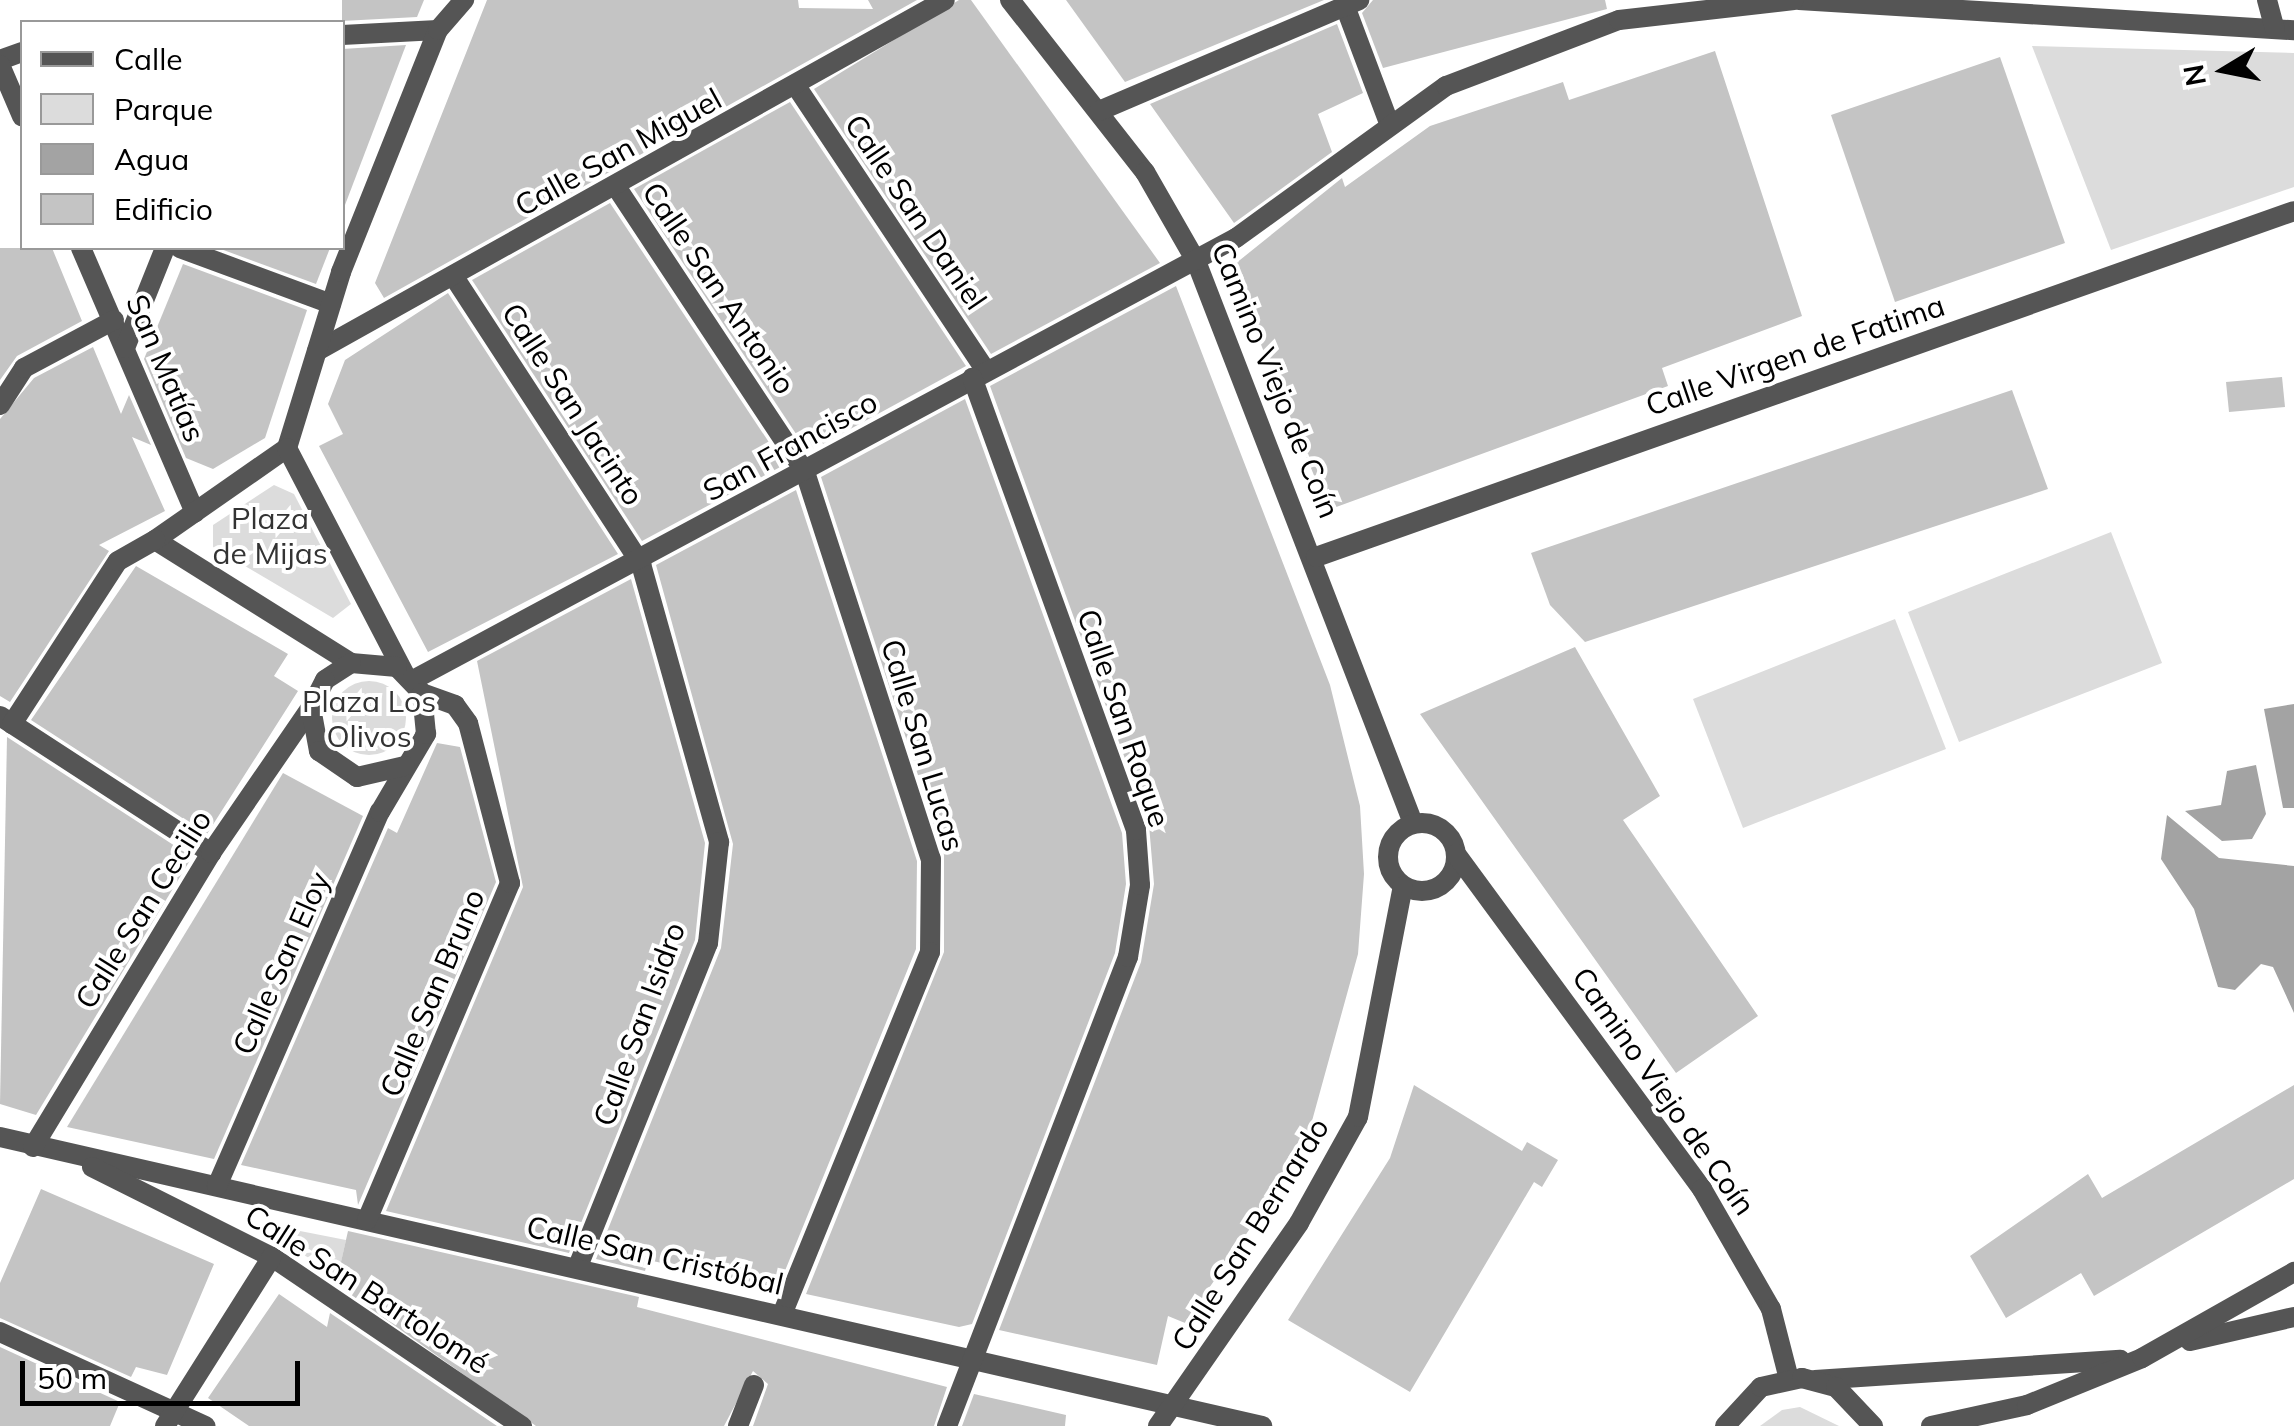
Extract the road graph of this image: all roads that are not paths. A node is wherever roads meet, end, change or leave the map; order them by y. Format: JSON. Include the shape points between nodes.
{"nodes":[{"id":1,"x":464,"y":0,"type":"edge"},
{"id":2,"x":945,"y":0,"type":"edge"},
{"id":3,"x":1010,"y":0,"type":"edge"},
{"id":4,"x":1796,"y":0,"type":"edge"},
{"id":5,"x":2266,"y":0,"type":"edge"},
{"id":6,"x":1352,"y":3,"type":"edge"},
{"id":7,"x":1672,"y":4,"type":"edge"},
{"id":8,"x":1942,"y":4,"type":"edge"},
{"id":9,"x":2057,"y":8,"type":"edge"},
{"id":10,"x":438,"y":30,"type":"junction"},
{"id":11,"x":2284,"y":30,"type":"edge"},
{"id":12,"x":345,"y":34,"type":"edge"},
{"id":13,"x":0,"y":62,"type":"edge"},
{"id":14,"x":796,"y":86,"type":"junction"},
{"id":15,"x":20,"y":111,"type":"edge"},
{"id":16,"x":1099,"y":111,"type":"junction"},
{"id":17,"x":1390,"y":126,"type":"junction"},
{"id":18,"x":617,"y":188,"type":"junction"},
{"id":19,"x":2294,"y":211,"type":"edge"},
{"id":20,"x":82,"y":250,"type":"edge"},
{"id":21,"x":165,"y":250,"type":"edge"},
{"id":22,"x":185,"y":250,"type":"edge"},
{"id":23,"x":1196,"y":261,"type":"junction"},
{"id":24,"x":454,"y":277,"type":"junction"},
{"id":25,"x":331,"y":304,"type":"junction"},
{"id":26,"x":114,"y":320,"type":"junction"},
{"id":27,"x":126,"y":348,"type":"junction"},
{"id":28,"x":316,"y":351,"type":"junction"},
{"id":29,"x":979,"y":375,"type":"junction"},
{"id":30,"x":0,"y":405,"type":"edge"},
{"id":31,"x":287,"y":448,"type":"junction"},
{"id":32,"x":805,"y":472,"type":"junction"},
{"id":33,"x":195,"y":513,"type":"junction"},
{"id":34,"x":155,"y":540,"type":"junction"},
{"id":35,"x":1316,"y":556,"type":"junction"},
{"id":36,"x":641,"y":564,"type":"junction"},
{"id":37,"x":351,"y":663,"type":"junction"},
{"id":38,"x":413,"y":682,"type":"junction"},
{"id":39,"x":311,"y":708,"type":"junction"},
{"id":40,"x":6,"y":720,"type":"edge"},
{"id":41,"x":405,"y":766,"type":"junction"},
{"id":42,"x":1413,"y":823,"type":"junction"},
{"id":43,"x":211,"y":852,"type":"junction"},
{"id":44,"x":1456,"y":854,"type":"junction"},
{"id":45,"x":1404,"y":886,"type":"junction"},
{"id":46,"x":2,"y":1142,"type":"edge"},
{"id":47,"x":33,"y":1147,"type":"junction"},
{"id":48,"x":68,"y":1155,"type":"junction"},
{"id":49,"x":217,"y":1186,"type":"junction"},
{"id":50,"x":367,"y":1220,"type":"junction"},
{"id":51,"x":272,"y":1258,"type":"junction"},
{"id":52,"x":578,"y":1267,"type":"junction"},
{"id":53,"x":2294,"y":1272,"type":"edge"},
{"id":54,"x":782,"y":1315,"type":"junction"},
{"id":55,"x":2294,"y":1317,"type":"edge"},
{"id":56,"x":0,"y":1332,"type":"edge"},
{"id":57,"x":2168,"y":1346,"type":"junction"},
{"id":58,"x":2142,"y":1358,"type":"junction"},
{"id":59,"x":973,"y":1360,"type":"junction"},
{"id":60,"x":1789,"y":1379,"type":"junction"},
{"id":61,"x":1816,"y":1380,"type":"junction"},
{"id":62,"x":754,"y":1386,"type":"dead end"},
{"id":63,"x":1176,"y":1406,"type":"junction"},
{"id":64,"x":170,"y":1417,"type":"edge"},
{"id":65,"x":205,"y":1426,"type":"edge"},
{"id":66,"x":522,"y":1426,"type":"edge"},
{"id":67,"x":738,"y":1426,"type":"edge"},
{"id":68,"x":947,"y":1426,"type":"edge"},
{"id":69,"x":1158,"y":1426,"type":"edge"},
{"id":70,"x":1262,"y":1426,"type":"edge"},
{"id":71,"x":1725,"y":1426,"type":"edge"},
{"id":72,"x":1873,"y":1426,"type":"edge"},
{"id":73,"x":1931,"y":1426,"type":"edge"}],
"edges":[{"from":1,"to":10,"type":"street"},
{"from":2,"to":14,"type":"street","name":"Calle San Miguel"},
{"from":3,"to":16,"type":"street","name":"Camino Viejo de Coín"},
{"from":4,"to":7,"type":"street","name":"San Francisco"},
{"from":4,"to":8,"type":"street","name":"San Francisco"},
{"from":5,"to":11,"type":"street"},
{"from":6,"to":16,"type":"street"},
{"from":6,"to":17,"type":"street"},
{"from":7,"to":17,"type":"street","name":"San Francisco","via":[[1446,86]]},
{"from":8,"to":9,"type":"street","name":"San Francisco"},
{"from":9,"to":11,"type":"street","name":"San Francisco"},
{"from":10,"to":12,"type":"street"},
{"from":10,"to":25,"type":"street"},
{"from":13,"to":15,"type":"street"},
{"from":14,"to":18,"type":"street","name":"Calle San Miguel"},
{"from":14,"to":29,"type":"street","name":"Calle San Daniel"},
{"from":16,"to":23,"type":"street","name":"Camino Viejo de Coín"},
{"from":17,"to":23,"type":"street","name":"San Francisco"},
{"from":18,"to":24,"type":"street","name":"Calle San Miguel"},
{"from":18,"to":32,"type":"street","name":"Calle San Antonio"},
{"from":19,"to":35,"type":"street","name":"Calle Virgen de Fatima"},
{"from":20,"to":26,"type":"street","name":"San Matías"},
{"from":21,"to":27,"type":"street"},
{"from":22,"to":25,"type":"street"},
{"from":23,"to":29,"type":"street","name":"San Francisco"},
{"from":23,"to":35,"type":"street","name":"Camino Viejo de Coín"},
{"from":24,"to":28,"type":"street","name":"Calle San Miguel"},
{"from":24,"to":36,"type":"street","name":"Calle San Jacinto"},
{"from":25,"to":28,"type":"street"},
{"from":26,"to":27,"type":"street","name":"San Matías"},
{"from":26,"to":30,"type":"street","via":[[24,368]]},
{"from":27,"to":33,"type":"street","name":"San Matías"},
{"from":28,"to":31,"type":"street"},
{"from":29,"to":32,"type":"street","name":"San Francisco"},
{"from":29,"to":59,"type":"street","name":"Calle San Roque","via":[[1136,830],[1140,886],[1128,957]]},
{"from":31,"to":33,"type":"street"},
{"from":31,"to":38,"type":"street"},
{"from":32,"to":36,"type":"street","name":"San Francisco"},
{"from":32,"to":54,"type":"street","name":"Calle San Lucas","via":[[931,859],[930,952]]},
{"from":33,"to":34,"type":"street"},
{"from":34,"to":37,"type":"street"},
{"from":34,"to":40,"type":"street","via":[[118,561]]},
{"from":35,"to":42,"type":"street","name":"Camino Viejo de Coín"},
{"from":36,"to":38,"type":"street","name":"San Francisco"},
{"from":36,"to":52,"type":"street","name":"Calle San Isidro","via":[[719,842],[708,943]]},
{"from":37,"to":38,"type":"street"},
{"from":37,"to":39,"type":"street","via":[[325,680]]},
{"from":38,"to":41,"type":"street","via":[[426,734]]},
{"from":38,"to":50,"type":"street","name":"Calle San Bruno","via":[[455,705],[468,723],[510,883]]},
{"from":39,"to":41,"type":"street","via":[[319,751],[333,766],[377,778]]},
{"from":39,"to":43,"type":"street","name":"Calle San Cecilio"},
{"from":40,"to":43,"type":"street"},
{"from":41,"to":49,"type":"street","name":"Calle San Eloy"},
{"from":42,"to":44,"type":"street","via":[[1446,832]]},
{"from":42,"to":45,"type":"street","via":[[1388,847]]},
{"from":43,"to":47,"type":"street","name":"Calle San Cecilio"},
{"from":44,"to":45,"type":"street","via":[[1444,883],[1424,891]]},
{"from":44,"to":60,"type":"street","name":"Camino Viejo de Coín","via":[[1702,1189],[1772,1309]]},
{"from":45,"to":63,"type":"street","name":"Calle San Bernardo","via":[[1358,1117]]},
{"from":46,"to":47,"type":"street","name":"Calle San Cristóbal"},
{"from":47,"to":48,"type":"street","name":"Calle San Cristóbal"},
{"from":48,"to":49,"type":"street","name":"Calle San Cristóbal"},
{"from":48,"to":51,"type":"street","name":"Calle San Bartolomé"},
{"from":49,"to":50,"type":"street","name":"Calle San Cristóbal"},
{"from":50,"to":52,"type":"street","name":"Calle San Cristóbal"},
{"from":51,"to":64,"type":"street"},
{"from":51,"to":66,"type":"street","name":"Calle San Bartolomé"},
{"from":52,"to":54,"type":"street","name":"Calle San Cristóbal"},
{"from":53,"to":57,"type":"street"},
{"from":54,"to":59,"type":"street","name":"Calle San Cristóbal"},
{"from":55,"to":57,"type":"street"},
{"from":56,"to":64,"type":"street"},
{"from":57,"to":58,"type":"street"},
{"from":58,"to":61,"type":"street"},
{"from":58,"to":73,"type":"street","via":[[2027,1405]]},
{"from":59,"to":63,"type":"street","name":"Calle San Cristóbal"},
{"from":59,"to":68,"type":"street","name":"Calle San Roque"},
{"from":60,"to":61,"type":"street"},
{"from":60,"to":71,"type":"street","via":[[1761,1387]]},
{"from":61,"to":72,"type":"street","via":[[1854,1400]]},
{"from":62,"to":67,"type":"street"},
{"from":63,"to":69,"type":"street","name":"Calle San Bernardo"},
{"from":63,"to":70,"type":"street","name":"Calle San Cristóbal"},
{"from":64,"to":65,"type":"street"}]}
